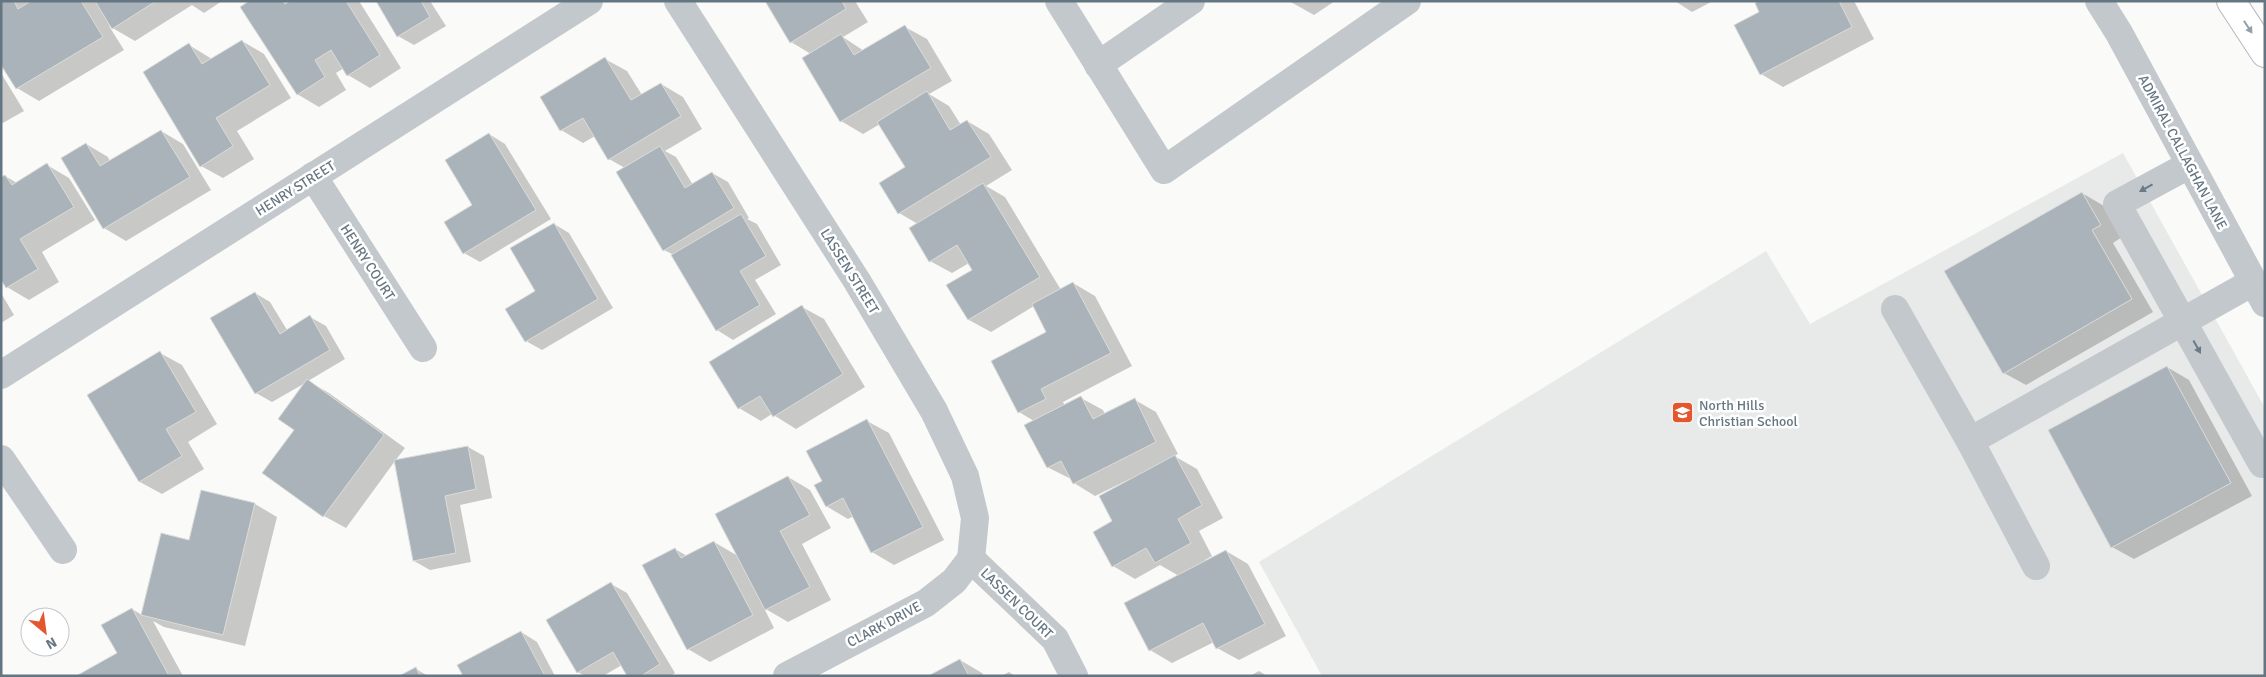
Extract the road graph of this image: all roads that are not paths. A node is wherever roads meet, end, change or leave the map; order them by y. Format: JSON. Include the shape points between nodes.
{"nodes":[{"id":1,"x":589,"y":1,"type":"edge"},
{"id":2,"x":678,"y":1,"type":"edge"},
{"id":3,"x":1058,"y":1,"type":"edge"},
{"id":4,"x":1191,"y":1,"type":"edge"},
{"id":5,"x":1407,"y":1,"type":"edge"},
{"id":6,"x":2099,"y":1,"type":"edge"},
{"id":7,"x":2232,"y":1,"type":"edge"},
{"id":8,"x":2265,"y":53,"type":"edge"},
{"id":9,"x":1098,"y":65,"type":"junction"},
{"id":10,"x":2189,"y":165,"type":"junction"},
{"id":11,"x":313,"y":176,"type":"junction"},
{"id":12,"x":2259,"y":293,"type":"edge"},
{"id":13,"x":1895,"y":309,"type":"dead end"},
{"id":14,"x":2183,"y":322,"type":"junction"},
{"id":15,"x":423,"y":348,"type":"dead end"},
{"id":16,"x":1,"y":374,"type":"edge"},
{"id":17,"x":1970,"y":441,"type":"junction"},
{"id":18,"x":1,"y":458,"type":"edge"},
{"id":19,"x":2265,"y":463,"type":"edge"},
{"id":20,"x":63,"y":550,"type":"dead end"},
{"id":21,"x":971,"y":559,"type":"junction"},
{"id":22,"x":2036,"y":566,"type":"dead end"},
{"id":23,"x":787,"y":676,"type":"edge"},
{"id":24,"x":1074,"y":676,"type":"edge"}],
"edges":[{"from":1,"to":11,"type":"street","name":"HENRY STREET"},
{"from":2,"to":21,"type":"street","name":"LASSEN STREET","via":[[857,282],[934,411],[965,476],[976,518]]},
{"from":3,"to":9,"type":"street"},
{"from":4,"to":9,"type":"street"},
{"from":5,"to":9,"type":"street","via":[[1164,170]]},
{"from":6,"to":10,"type":"street","name":"ADMIRAL CALLAGHAN LANE"},
{"from":7,"to":8,"type":"highway","one_way":true},
{"from":10,"to":12,"type":"street","name":"ADMIRAL CALLAGHAN LANE"},
{"from":10,"to":14,"type":"street","one_way":true,"via":[[2117,204]]},
{"from":11,"to":15,"type":"street","name":"HENRY COURT"},
{"from":11,"to":16,"type":"street","name":"HENRY STREET"},
{"from":12,"to":14,"type":"street"},
{"from":13,"to":17,"type":"street"},
{"from":14,"to":17,"type":"street"},
{"from":14,"to":19,"type":"street","one_way":true,"via":[[2262,464]]},
{"from":17,"to":22,"type":"street"},
{"from":18,"to":20,"type":"street"},
{"from":21,"to":23,"type":"street","name":"CLARK DRIVE","via":[[954,581],[926,603]]},
{"from":21,"to":24,"type":"street","name":"LASSEN COURT","via":[[1056,639]]}]}
